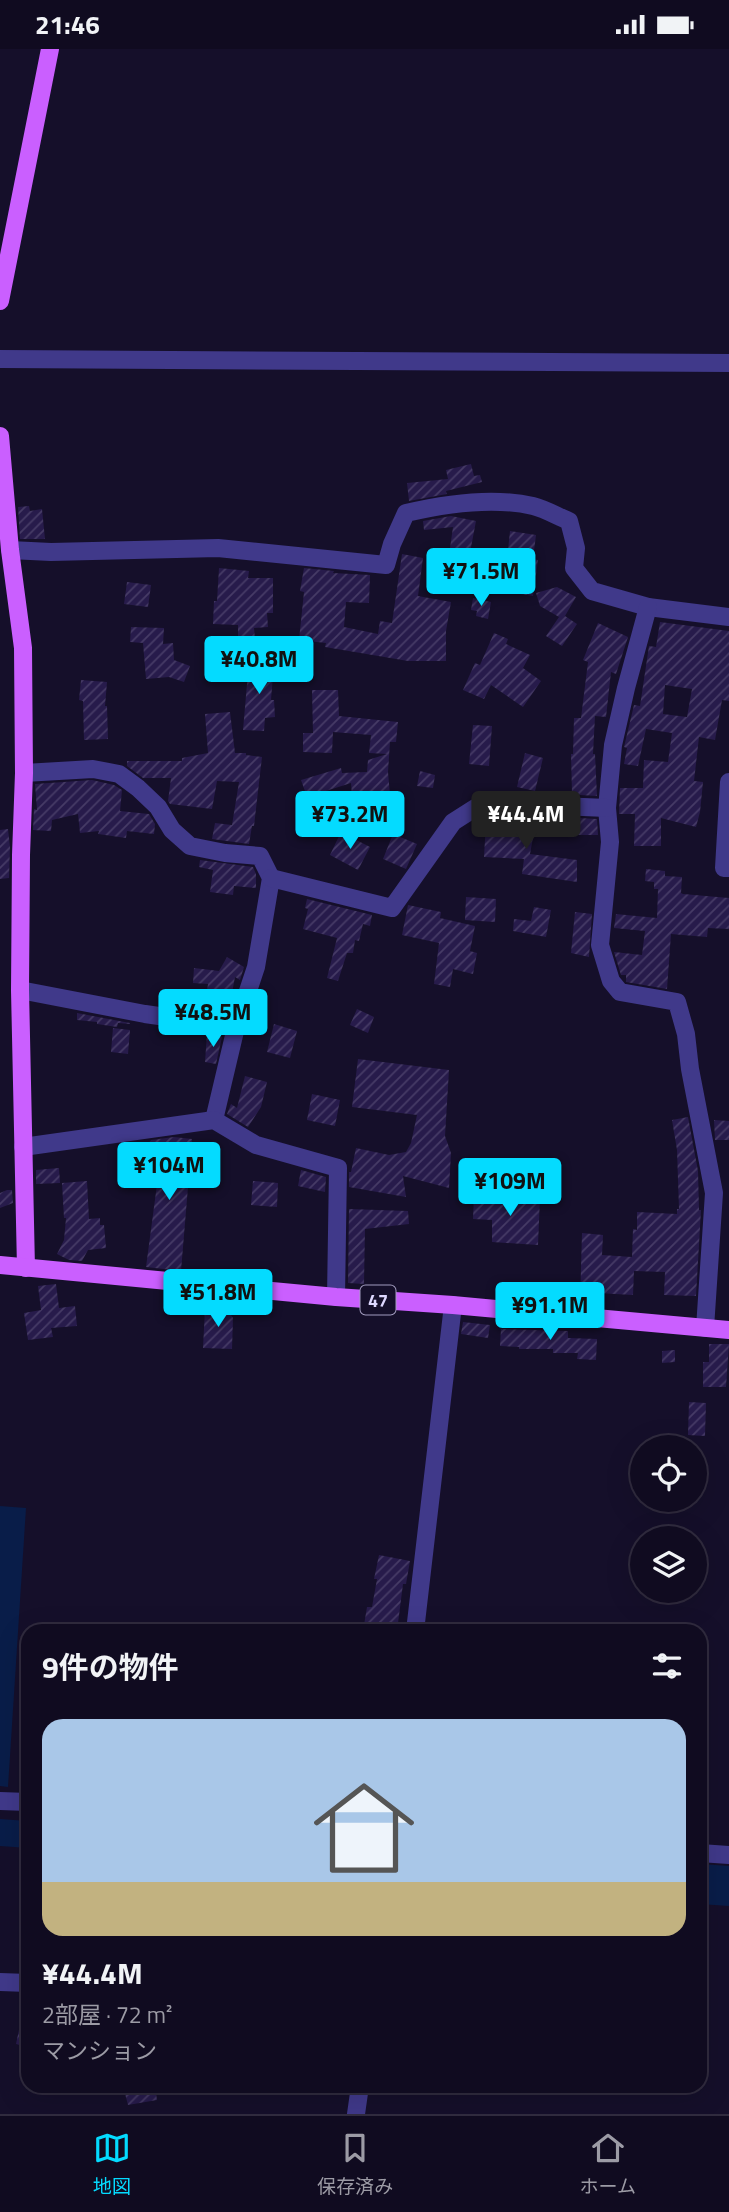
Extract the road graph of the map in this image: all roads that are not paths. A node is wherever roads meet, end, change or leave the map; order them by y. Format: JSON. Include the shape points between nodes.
{"nodes":[{"id":1,"x":50,"y":49,"type":"edge"},
{"id":2,"x":0,"y":301,"type":"edge"},
{"id":3,"x":0,"y":359,"type":"edge"},
{"id":4,"x":729,"y":363,"type":"edge"},
{"id":5,"x":0,"y":436,"type":"edge"},
{"id":6,"x":10,"y":550,"type":"junction"},
{"id":7,"x":649,"y":607,"type":"junction"},
{"id":8,"x":729,"y":617,"type":"edge"},
{"id":9,"x":24,"y":773,"type":"junction"},
{"id":10,"x":729,"y":782,"type":"edge"},
{"id":11,"x":607,"y":808,"type":"junction"},
{"id":12,"x":729,"y":868,"type":"edge"},
{"id":13,"x":271,"y":878,"type":"junction"},
{"id":14,"x":20,"y":990,"type":"junction"},
{"id":15,"x":236,"y":1027,"type":"junction"},
{"id":16,"x":214,"y":1120,"type":"junction"},
{"id":17,"x":23,"y":1147,"type":"junction"},
{"id":18,"x":722,"y":1193,"type":"edge"},
{"id":19,"x":0,"y":1265,"type":"edge"},
{"id":20,"x":26,"y":1268,"type":"junction"},
{"id":21,"x":336,"y":1297,"type":"junction"},
{"id":22,"x":453,"y":1305,"type":"junction"},
{"id":23,"x":705,"y":1328,"type":"junction"},
{"id":24,"x":729,"y":1330,"type":"edge"},
{"id":25,"x":416,"y":1624,"type":"edge"},
{"id":26,"x":0,"y":1801,"type":"edge"},
{"id":27,"x":21,"y":1802,"type":"edge"},
{"id":28,"x":707,"y":1853,"type":"edge"},
{"id":29,"x":729,"y":1855,"type":"edge"},
{"id":30,"x":0,"y":1982,"type":"edge"},
{"id":31,"x":21,"y":1983,"type":"edge"},
{"id":32,"x":359,"y":2093,"type":"edge"},
{"id":33,"x":356,"y":2114,"type":"edge"}],
"edges":[{"from":1,"to":2,"type":"main road"},
{"from":3,"to":4,"type":"street"},
{"from":5,"to":6,"type":"main road"},
{"from":6,"to":7,"type":"street","via":[[218,548],[386,565],[405,513],[436,506],[509,502],[569,521],[576,548],[574,568],[592,591]]},
{"from":6,"to":9,"type":"main road","via":[[23,648]]},
{"from":7,"to":8,"type":"street"},
{"from":7,"to":11,"type":"street","via":[[614,745]]},
{"from":9,"to":13,"type":"street","via":[[93,768],[118,774],[158,807],[172,830],[190,846],[260,856]]},
{"from":9,"to":14,"type":"main road"},
{"from":10,"to":12,"type":"street","via":[[724,868]]},
{"from":11,"to":13,"type":"street","via":[[535,804],[475,808],[453,822],[392,908]]},
{"from":11,"to":18,"type":"street","via":[[610,842],[600,945],[611,981],[620,992],[677,1002]]},
{"from":13,"to":15,"type":"street","via":[[256,967]]},
{"from":14,"to":15,"type":"street"},
{"from":14,"to":17,"type":"main road"},
{"from":15,"to":16,"type":"street"},
{"from":16,"to":17,"type":"street"},
{"from":16,"to":21,"type":"street","via":[[256,1145],[338,1168]]},
{"from":17,"to":20,"type":"main road"},
{"from":18,"to":23,"type":"street"},
{"from":19,"to":20,"type":"main road","number":"47"},
{"from":20,"to":21,"type":"main road","number":"47"},
{"from":21,"to":22,"type":"main road","number":"47"},
{"from":22,"to":23,"type":"main road","number":"47"},
{"from":22,"to":25,"type":"street"},
{"from":23,"to":24,"type":"main road","number":"47"},
{"from":26,"to":27,"type":"street"},
{"from":28,"to":29,"type":"street"},
{"from":30,"to":31,"type":"street"},
{"from":32,"to":33,"type":"street"}]}
